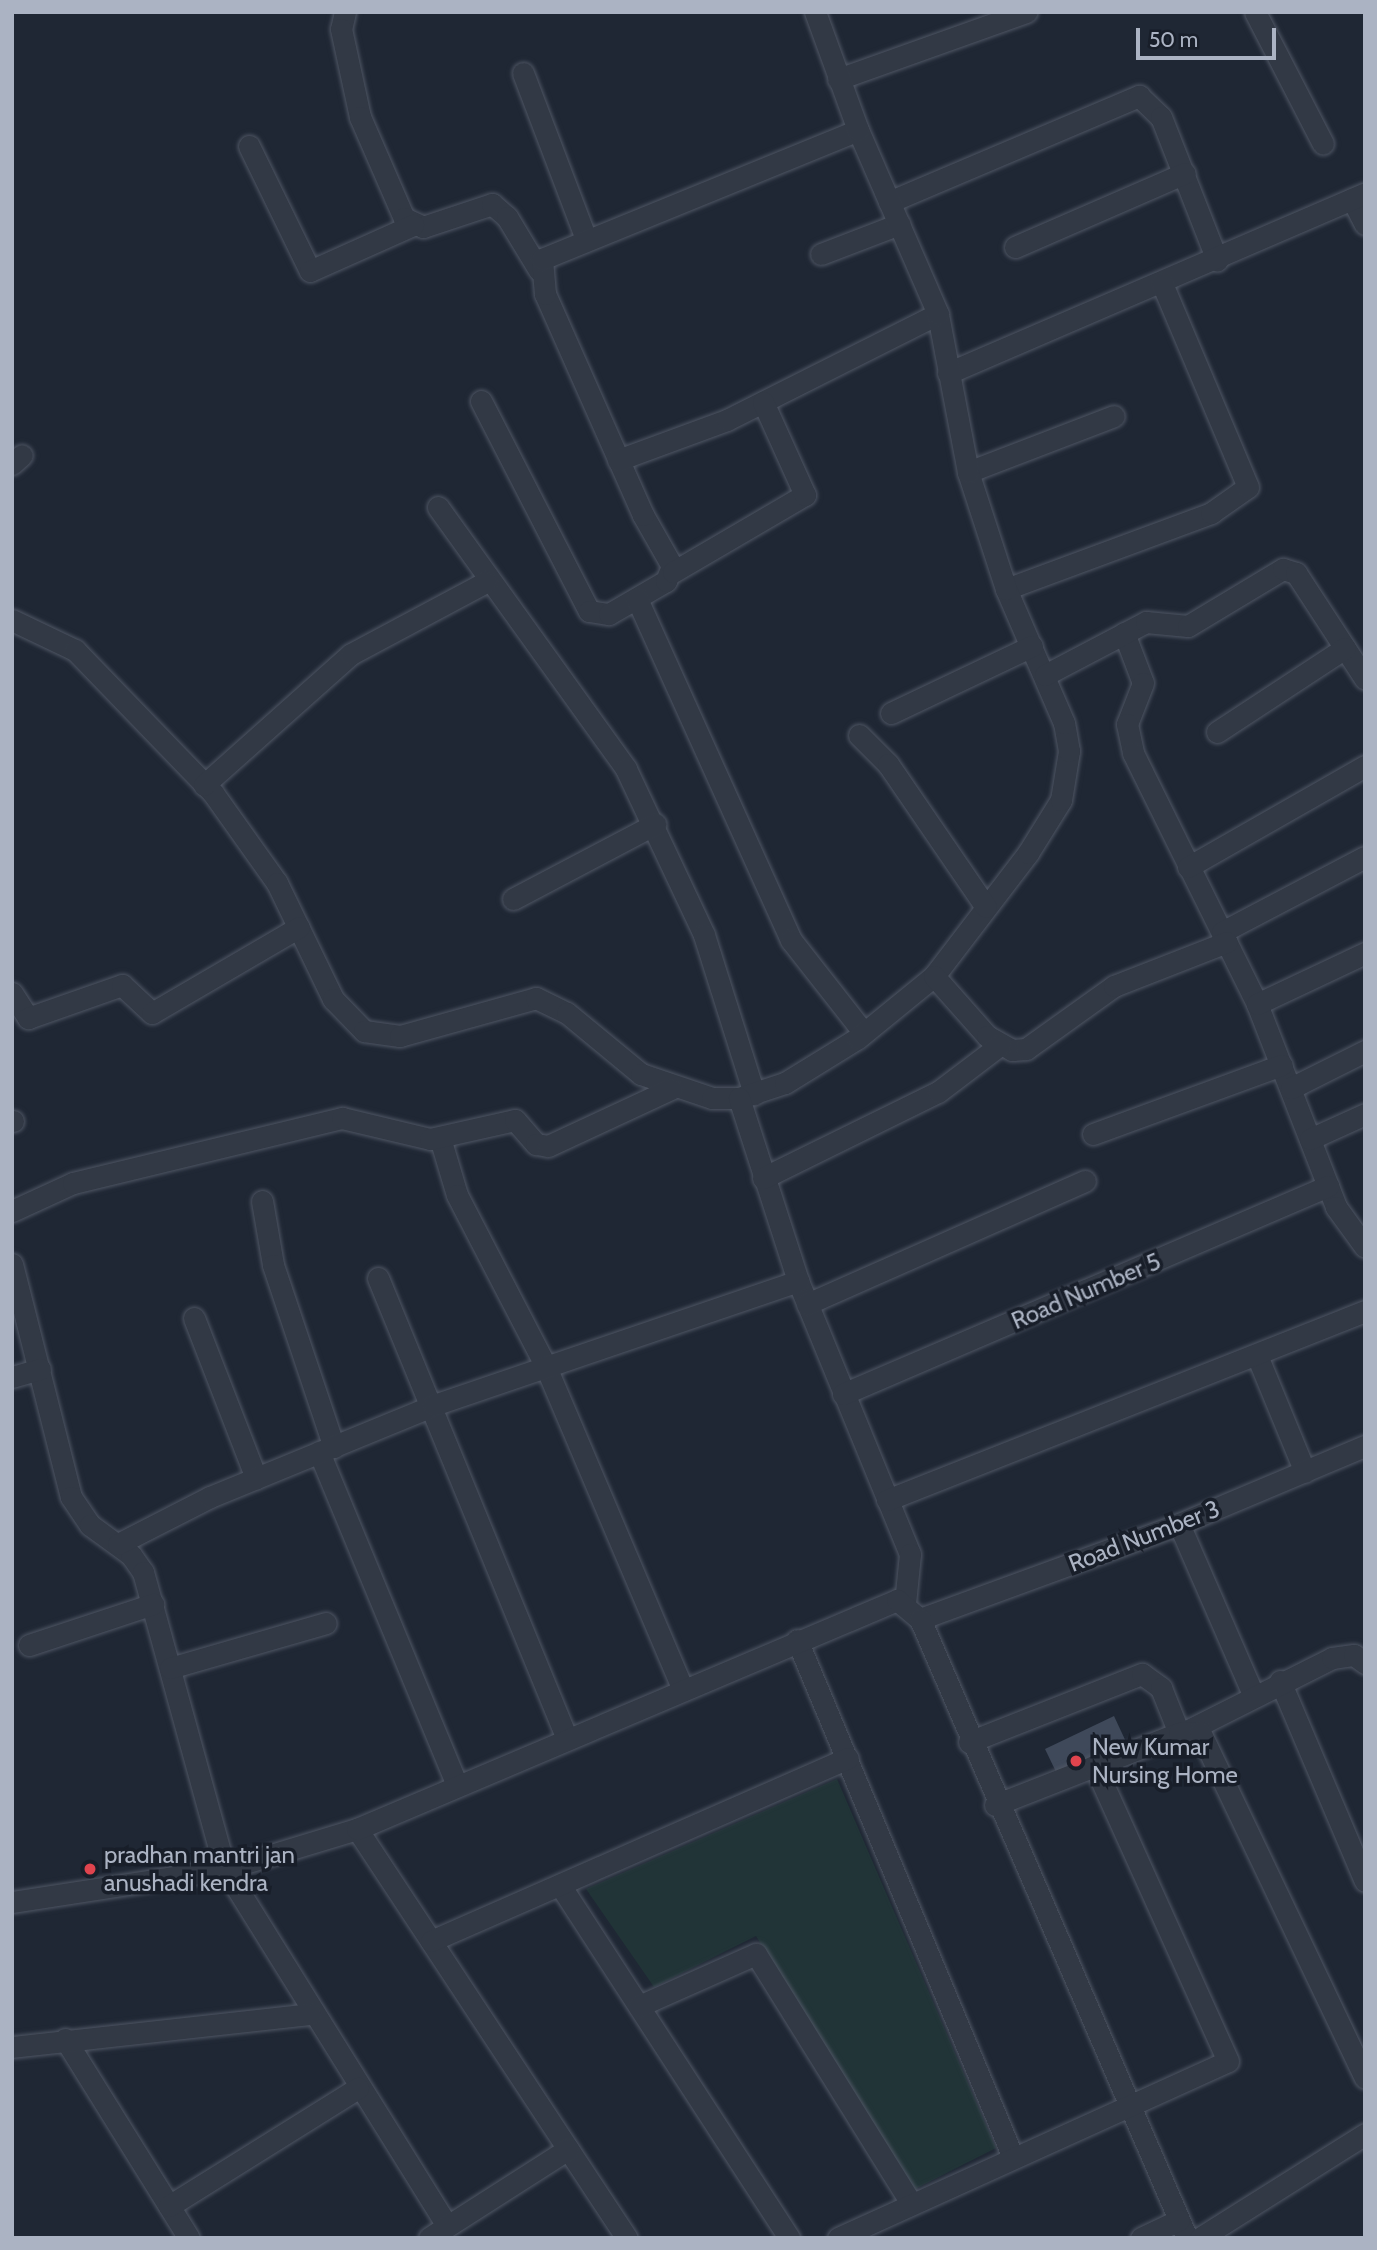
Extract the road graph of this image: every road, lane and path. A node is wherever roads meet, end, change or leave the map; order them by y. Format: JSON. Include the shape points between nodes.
{"nodes":[{"id":1,"x":345,"y":12,"type":"edge"},
{"id":2,"x":816,"y":12,"type":"edge"},
{"id":3,"x":1255,"y":12,"type":"edge"},
{"id":4,"x":1024,"y":13,"type":"edge"},
{"id":5,"x":523,"y":73,"type":"dead end"},
{"id":6,"x":838,"y":79,"type":"junction"},
{"id":7,"x":858,"y":130,"type":"junction"},
{"id":8,"x":1323,"y":144,"type":"dead end"},
{"id":9,"x":249,"y":146,"type":"dead end"},
{"id":10,"x":1185,"y":173,"type":"junction"},
{"id":11,"x":1359,"y":196,"type":"edge"},
{"id":12,"x":889,"y":202,"type":"junction"},
{"id":13,"x":899,"y":224,"type":"junction"},
{"id":14,"x":1365,"y":224,"type":"edge"},
{"id":15,"x":413,"y":226,"type":"junction"},
{"id":16,"x":586,"y":239,"type":"junction"},
{"id":17,"x":1015,"y":247,"type":"dead end"},
{"id":18,"x":821,"y":254,"type":"dead end"},
{"id":19,"x":1217,"y":260,"type":"junction"},
{"id":20,"x":539,"y":270,"type":"junction"},
{"id":21,"x":1162,"y":283,"type":"junction"},
{"id":22,"x":938,"y":314,"type":"junction"},
{"id":23,"x":948,"y":373,"type":"junction"},
{"id":24,"x":481,"y":401,"type":"dead end"},
{"id":25,"x":763,"y":402,"type":"junction"},
{"id":26,"x":1114,"y":416,"type":"dead end"},
{"id":27,"x":618,"y":460,"type":"junction"},
{"id":28,"x":968,"y":472,"type":"junction"},
{"id":29,"x":438,"y":507,"type":"dead end"},
{"id":30,"x":673,"y":572,"type":"junction"},
{"id":31,"x":486,"y":582,"type":"junction"},
{"id":32,"x":1006,"y":589,"type":"junction"},
{"id":33,"x":637,"y":599,"type":"junction"},
{"id":34,"x":12,"y":620,"type":"edge"},
{"id":35,"x":1124,"y":633,"type":"junction"},
{"id":36,"x":1032,"y":646,"type":"junction"},
{"id":37,"x":1345,"y":648,"type":"junction"},
{"id":38,"x":1045,"y":675,"type":"junction"},
{"id":39,"x":1365,"y":679,"type":"edge"},
{"id":40,"x":891,"y":713,"type":"dead end"},
{"id":41,"x":1217,"y":732,"type":"dead end"},
{"id":42,"x":859,"y":736,"type":"dead end"},
{"id":43,"x":1365,"y":766,"type":"edge"},
{"id":44,"x":205,"y":785,"type":"junction"},
{"id":45,"x":655,"y":824,"type":"junction"},
{"id":46,"x":1365,"y":857,"type":"edge"},
{"id":47,"x":1188,"y":867,"type":"junction"},
{"id":48,"x":513,"y":900,"type":"dead end"},
{"id":49,"x":986,"y":907,"type":"junction"},
{"id":50,"x":299,"y":926,"type":"junction"},
{"id":51,"x":1224,"y":937,"type":"junction"},
{"id":52,"x":1365,"y":953,"type":"edge"},
{"id":53,"x":934,"y":976,"type":"junction"},
{"id":54,"x":12,"y":993,"type":"edge"},
{"id":55,"x":1257,"y":1004,"type":"junction"},
{"id":56,"x":864,"y":1033,"type":"junction"},
{"id":57,"x":1000,"y":1045,"type":"junction"},
{"id":58,"x":1365,"y":1051,"type":"edge"},
{"id":59,"x":1282,"y":1065,"type":"junction"},
{"id":60,"x":1291,"y":1088,"type":"junction"},
{"id":61,"x":671,"y":1089,"type":"junction"},
{"id":62,"x":747,"y":1096,"type":"junction"},
{"id":63,"x":1365,"y":1114,"type":"edge"},
{"id":64,"x":1093,"y":1134,"type":"dead end"},
{"id":65,"x":440,"y":1138,"type":"junction"},
{"id":66,"x":1310,"y":1139,"type":"junction"},
{"id":67,"x":763,"y":1178,"type":"junction"},
{"id":68,"x":1085,"y":1181,"type":"dead end"},
{"id":69,"x":1328,"y":1186,"type":"junction"},
{"id":70,"x":262,"y":1201,"type":"dead end"},
{"id":71,"x":12,"y":1211,"type":"edge"},
{"id":72,"x":1365,"y":1247,"type":"edge"},
{"id":73,"x":12,"y":1264,"type":"edge"},
{"id":74,"x":378,"y":1278,"type":"dead end"},
{"id":75,"x":798,"y":1281,"type":"junction"},
{"id":76,"x":807,"y":1304,"type":"junction"},
{"id":77,"x":1365,"y":1311,"type":"edge"},
{"id":78,"x":194,"y":1318,"type":"dead end"},
{"id":79,"x":1258,"y":1358,"type":"junction"},
{"id":80,"x":546,"y":1367,"type":"junction"},
{"id":81,"x":40,"y":1369,"type":"junction"},
{"id":82,"x":12,"y":1377,"type":"edge"},
{"id":83,"x":843,"y":1394,"type":"junction"},
{"id":84,"x":434,"y":1405,"type":"junction"},
{"id":85,"x":1365,"y":1446,"type":"edge"},
{"id":86,"x":327,"y":1449,"type":"junction"},
{"id":87,"x":1305,"y":1472,"type":"junction"},
{"id":88,"x":256,"y":1478,"type":"junction"},
{"id":89,"x":887,"y":1500,"type":"junction"},
{"id":90,"x":1179,"y":1524,"type":"junction"},
{"id":91,"x":118,"y":1544,"type":"junction"},
{"id":92,"x":905,"y":1602,"type":"junction"},
{"id":93,"x":153,"y":1604,"type":"junction"},
{"id":94,"x":920,"y":1619,"type":"junction"},
{"id":95,"x":326,"y":1623,"type":"dead end"},
{"id":96,"x":797,"y":1640,"type":"junction"},
{"id":97,"x":29,"y":1645,"type":"dead end"},
{"id":98,"x":1365,"y":1663,"type":"edge"},
{"id":99,"x":170,"y":1668,"type":"junction"},
{"id":100,"x":1280,"y":1681,"type":"junction"},
{"id":101,"x":683,"y":1689,"type":"junction"},
{"id":102,"x":1253,"y":1694,"type":"junction"},
{"id":103,"x":1184,"y":1731,"type":"junction"},
{"id":104,"x":567,"y":1738,"type":"junction"},
{"id":105,"x":969,"y":1742,"type":"junction"},
{"id":106,"x":848,"y":1758,"type":"junction"},
{"id":107,"x":1095,"y":1766,"type":"junction"},
{"id":108,"x":457,"y":1785,"type":"junction"},
{"id":109,"x":995,"y":1805,"type":"junction"},
{"id":110,"x":357,"y":1829,"type":"junction"},
{"id":111,"x":225,"y":1870,"type":"junction"},
{"id":112,"x":1365,"y":1881,"type":"edge"},
{"id":113,"x":560,"y":1885,"type":"junction"},
{"id":114,"x":12,"y":1902,"type":"edge"},
{"id":115,"x":431,"y":1941,"type":"junction"},
{"id":116,"x":639,"y":2006,"type":"junction"},
{"id":117,"x":310,"y":2014,"type":"junction"},
{"id":118,"x":65,"y":2039,"type":"junction"},
{"id":119,"x":12,"y":2047,"type":"edge"},
{"id":120,"x":1365,"y":2078,"type":"edge"},
{"id":121,"x":358,"y":2088,"type":"junction"},
{"id":122,"x":1129,"y":2102,"type":"junction"},
{"id":123,"x":1365,"y":2134,"type":"edge"},
{"id":124,"x":568,"y":2149,"type":"junction"},
{"id":125,"x":1013,"y":2155,"type":"junction"},
{"id":126,"x":911,"y":2203,"type":"junction"},
{"id":127,"x":169,"y":2206,"type":"junction"},
{"id":128,"x":1183,"y":2229,"type":"edge"},
{"id":129,"x":438,"y":2232,"type":"edge"},
{"id":130,"x":189,"y":2238,"type":"edge"},
{"id":131,"x":626,"y":2238,"type":"edge"},
{"id":132,"x":789,"y":2238,"type":"edge"},
{"id":133,"x":838,"y":2238,"type":"edge"},
{"id":134,"x":1142,"y":2238,"type":"edge"},
{"id":135,"x":1200,"y":2238,"type":"edge"}],
"edges":[{"from":1,"to":15,"type":"street","via":[[341,29],[365,134],[396,205]]},
{"from":2,"to":6,"type":"street"},
{"from":3,"to":8,"type":"street"},
{"from":4,"to":6,"type":"street"},
{"from":5,"to":16,"type":"street"},
{"from":6,"to":7,"type":"street"},
{"from":7,"to":12,"type":"street"},
{"from":7,"to":16,"type":"street"},
{"from":9,"to":15,"type":"street","via":[[310,271]]},
{"from":10,"to":12,"type":"street","via":[[1155,106],[1139,96]]},
{"from":10,"to":17,"type":"street"},
{"from":10,"to":19,"type":"street"},
{"from":11,"to":14,"type":"street"},
{"from":11,"to":19,"type":"street"},
{"from":12,"to":13,"type":"street"},
{"from":13,"to":18,"type":"street"},
{"from":13,"to":22,"type":"street"},
{"from":15,"to":20,"type":"street","via":[[492,204],[507,217]]},
{"from":16,"to":20,"type":"street","via":[[551,253]]},
{"from":19,"to":21,"type":"street"},
{"from":20,"to":27,"type":"street"},
{"from":21,"to":23,"type":"street"},
{"from":21,"to":32,"type":"street","via":[[1248,487],[1211,513]]},
{"from":22,"to":23,"type":"street"},
{"from":22,"to":25,"type":"street"},
{"from":23,"to":28,"type":"street"},
{"from":24,"to":33,"type":"street","via":[[589,611],[602,616]]},
{"from":25,"to":27,"type":"street"},
{"from":25,"to":30,"type":"street","via":[[805,495]]},
{"from":26,"to":28,"type":"street"},
{"from":27,"to":30,"type":"street"},
{"from":28,"to":32,"type":"street"},
{"from":29,"to":31,"type":"street"},
{"from":30,"to":33,"type":"street"},
{"from":31,"to":44,"type":"street","via":[[352,654]]},
{"from":31,"to":45,"type":"street","via":[[604,733]]},
{"from":32,"to":36,"type":"street"},
{"from":33,"to":56,"type":"street","via":[[791,940]]},
{"from":34,"to":44,"type":"street","via":[[75,650]]},
{"from":35,"to":37,"type":"street","via":[[1154,620],[1188,626],[1290,569]]},
{"from":35,"to":38,"type":"street"},
{"from":35,"to":47,"type":"street","via":[[1143,683],[1128,736]]},
{"from":36,"to":38,"type":"street"},
{"from":36,"to":40,"type":"street"},
{"from":37,"to":39,"type":"street"},
{"from":37,"to":41,"type":"street"},
{"from":38,"to":49,"type":"street","via":[[1065,723],[1069,778],[1047,825]]},
{"from":42,"to":49,"type":"street","via":[[888,764]]},
{"from":43,"to":47,"type":"street"},
{"from":44,"to":50,"type":"street","via":[[261,856]]},
{"from":45,"to":48,"type":"street"},
{"from":45,"to":62,"type":"street","via":[[725,990]]},
{"from":46,"to":51,"type":"street"},
{"from":47,"to":51,"type":"street"},
{"from":49,"to":53,"type":"street"},
{"from":50,"to":54,"type":"street","via":[[152,1013],[122,985],[28,1018]]},
{"from":50,"to":61,"type":"street","via":[[333,999],[364,1031],[400,1037],[536,998],[553,1003],[641,1074]]},
{"from":51,"to":55,"type":"street"},
{"from":51,"to":57,"type":"street","via":[[1114,986],[1038,1044],[1012,1050]]},
{"from":52,"to":55,"type":"street"},
{"from":53,"to":56,"type":"street"},
{"from":53,"to":57,"type":"street"},
{"from":55,"to":59,"type":"street"},
{"from":56,"to":62,"type":"street","via":[[828,1060]]},
{"from":57,"to":67,"type":"street","via":[[938,1092]]},
{"from":58,"to":60,"type":"street"},
{"from":59,"to":60,"type":"street"},
{"from":59,"to":64,"type":"street"},
{"from":60,"to":66,"type":"street"},
{"from":61,"to":62,"type":"street"},
{"from":61,"to":65,"type":"street","via":[[548,1146],[536,1144],[515,1120]]},
{"from":62,"to":67,"type":"street"},
{"from":63,"to":66,"type":"street"},
{"from":65,"to":71,"type":"street","via":[[342,1118],[73,1183]]},
{"from":65,"to":80,"type":"street","via":[[457,1195]]},
{"from":66,"to":69,"type":"street"},
{"from":67,"to":75,"type":"street"},
{"from":68,"to":76,"type":"street"},
{"from":69,"to":72,"type":"street"},
{"from":69,"to":83,"type":"street","name":"Road Number 5"},
{"from":70,"to":86,"type":"street","via":[[273,1265]]},
{"from":73,"to":81,"type":"street"},
{"from":74,"to":84,"type":"street","via":[[410,1364]]},
{"from":75,"to":76,"type":"street"},
{"from":75,"to":80,"type":"street"},
{"from":76,"to":83,"type":"street"},
{"from":77,"to":79,"type":"street"},
{"from":78,"to":88,"type":"street"},
{"from":79,"to":87,"type":"street"},
{"from":79,"to":89,"type":"street"},
{"from":80,"to":84,"type":"street"},
{"from":80,"to":101,"type":"street"},
{"from":81,"to":82,"type":"street"},
{"from":81,"to":91,"type":"street","via":[[71,1497],[90,1525]]},
{"from":83,"to":89,"type":"street"},
{"from":84,"to":86,"type":"street"},
{"from":84,"to":104,"type":"street"},
{"from":85,"to":87,"type":"street","name":"Road Number 3"},
{"from":86,"to":88,"type":"street"},
{"from":86,"to":108,"type":"street"},
{"from":87,"to":90,"type":"street","name":"Road Number 3"},
{"from":88,"to":91,"type":"street"},
{"from":89,"to":92,"type":"street","via":[[910,1554]]},
{"from":90,"to":94,"type":"street","name":"Road Number 3"},
{"from":90,"to":102,"type":"street"},
{"from":91,"to":93,"type":"street","via":[[143,1572]]},
{"from":92,"to":94,"type":"street"},
{"from":92,"to":96,"type":"street","via":[[888,1601]]},
{"from":93,"to":97,"type":"street"},
{"from":93,"to":99,"type":"street"},
{"from":94,"to":105,"type":"street"},
{"from":95,"to":99,"type":"street"},
{"from":96,"to":101,"type":"street"},
{"from":96,"to":106,"type":"street"},
{"from":98,"to":100,"type":"street","via":[[1344,1654]]},
{"from":99,"to":111,"type":"street"},
{"from":100,"to":102,"type":"street"},
{"from":100,"to":112,"type":"street"},
{"from":101,"to":104,"type":"street"},
{"from":102,"to":103,"type":"street"},
{"from":103,"to":105,"type":"street","via":[[1161,1688],[1142,1674]]},
{"from":103,"to":107,"type":"street"},
{"from":103,"to":120,"type":"street","via":[[1200,1732],[1214,1751]]},
{"from":104,"to":108,"type":"street"},
{"from":105,"to":109,"type":"street"},
{"from":106,"to":113,"type":"street"},
{"from":106,"to":125,"type":"street"},
{"from":107,"to":109,"type":"street"},
{"from":107,"to":122,"type":"street","via":[[1228,2061]]},
{"from":108,"to":110,"type":"street"},
{"from":109,"to":122,"type":"street"},
{"from":110,"to":111,"type":"street"},
{"from":110,"to":115,"type":"street"},
{"from":111,"to":114,"type":"street"},
{"from":111,"to":117,"type":"street"},
{"from":113,"to":115,"type":"street"},
{"from":113,"to":116,"type":"street"},
{"from":115,"to":124,"type":"street"},
{"from":116,"to":126,"type":"street","via":[[756,1954]]},
{"from":116,"to":132,"type":"street"},
{"from":117,"to":118,"type":"street"},
{"from":117,"to":121,"type":"street"},
{"from":118,"to":119,"type":"street"},
{"from":118,"to":127,"type":"street"},
{"from":121,"to":127,"type":"street"},
{"from":121,"to":129,"type":"street"},
{"from":122,"to":125,"type":"street"},
{"from":122,"to":128,"type":"street"},
{"from":123,"to":135,"type":"street"},
{"from":124,"to":129,"type":"street"},
{"from":124,"to":131,"type":"street"},
{"from":125,"to":126,"type":"street"},
{"from":126,"to":133,"type":"street"},
{"from":127,"to":130,"type":"street"},
{"from":128,"to":134,"type":"street"}]}
